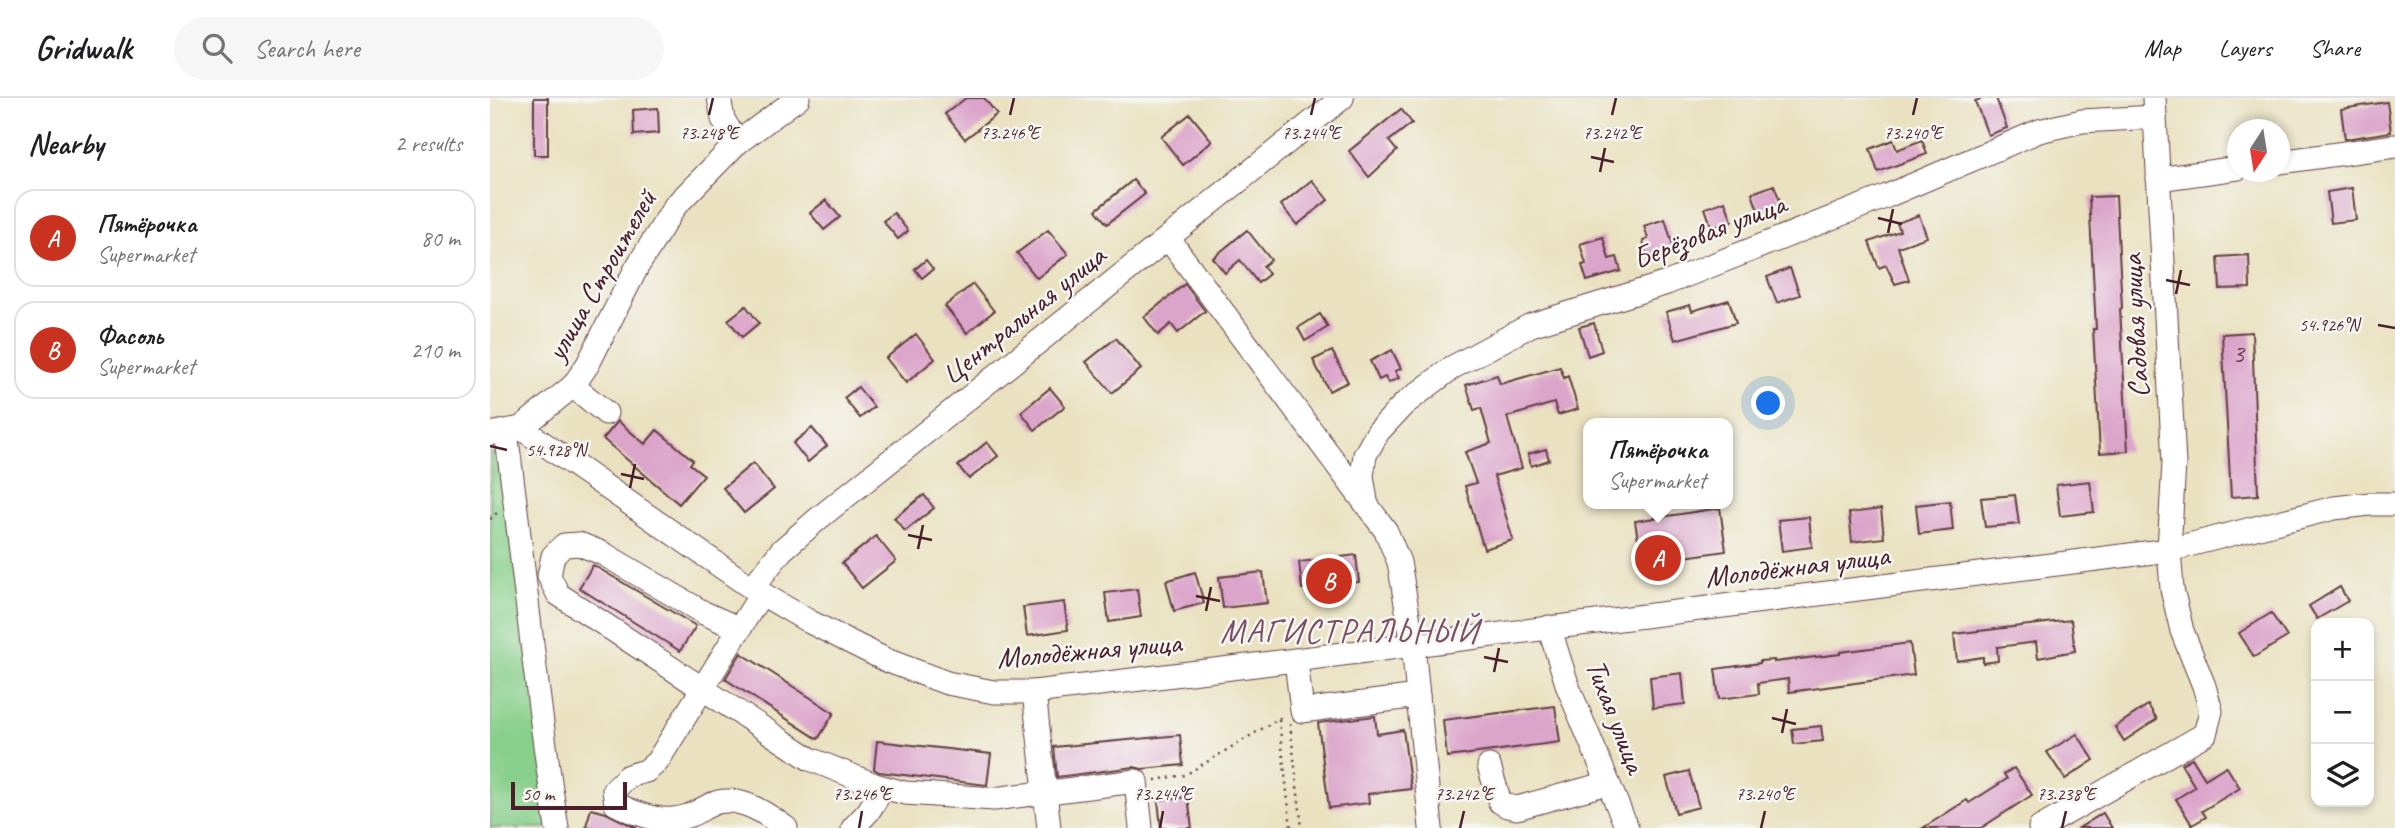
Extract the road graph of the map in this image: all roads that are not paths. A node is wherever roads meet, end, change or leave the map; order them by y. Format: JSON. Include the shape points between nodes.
{"nodes":[{"id":1,"x":719,"y":98,"type":"edge"},
{"id":2,"x":798,"y":98,"type":"edge"},
{"id":3,"x":1342,"y":98,"type":"edge"},
{"id":4,"x":2154,"y":107,"type":"edge"},
{"id":5,"x":737,"y":143,"type":"junction"},
{"id":6,"x":2395,"y":146,"type":"edge"},
{"id":7,"x":2290,"y":161,"type":"edge"},
{"id":8,"x":2227,"y":170,"type":"edge"},
{"id":9,"x":2158,"y":180,"type":"junction"},
{"id":10,"x":1168,"y":237,"type":"junction"},
{"id":11,"x":573,"y":386,"type":"junction"},
{"id":12,"x":606,"y":413,"type":"dead end"},
{"id":13,"x":505,"y":432,"type":"edge"},
{"id":14,"x":1366,"y":501,"type":"junction"},
{"id":15,"x":2395,"y":505,"type":"edge"},
{"id":16,"x":2169,"y":550,"type":"junction"},
{"id":17,"x":756,"y":591,"type":"junction"},
{"id":18,"x":1549,"y":627,"type":"junction"},
{"id":19,"x":740,"y":629,"type":"junction"},
{"id":20,"x":1413,"y":645,"type":"junction"},
{"id":21,"x":1296,"y":660,"type":"junction"},
{"id":22,"x":702,"y":688,"type":"junction"},
{"id":23,"x":1034,"y":692,"type":"junction"},
{"id":24,"x":1418,"y":696,"type":"junction"},
{"id":25,"x":1489,"y":766,"type":"dead end"},
{"id":26,"x":1608,"y":783,"type":"junction"},
{"id":27,"x":883,"y":788,"type":"junction"},
{"id":28,"x":1044,"y":792,"type":"junction"},
{"id":29,"x":557,"y":828,"type":"edge"},
{"id":30,"x":786,"y":828,"type":"edge"},
{"id":31,"x":853,"y":828,"type":"edge"},
{"id":32,"x":1049,"y":828,"type":"edge"},
{"id":33,"x":1141,"y":828,"type":"edge"},
{"id":34,"x":1431,"y":828,"type":"edge"},
{"id":35,"x":1626,"y":828,"type":"edge"},
{"id":36,"x":2040,"y":828,"type":"edge"}],
"edges":[{"from":1,"to":5,"type":"street","via":[[723,120]]},
{"from":2,"to":5,"type":"street","name":"улица Строителей"},
{"from":3,"to":10,"type":"street","name":"Центральная улица"},
{"from":4,"to":9,"type":"street","name":"Садовая улица"},
{"from":4,"to":14,"type":"street","name":"Берёзовая улица","via":[[2039,131],[1667,283],[1531,325],[1454,368],[1404,404],[1378,432],[1366,455],[1362,477]]},
{"from":5,"to":11,"type":"street","name":"улица Строителей","via":[[675,206],[636,267]]},
{"from":6,"to":7,"type":"street"},
{"from":8,"to":9,"type":"street"},
{"from":9,"to":16,"type":"street","name":"Садовая улица","via":[[2174,463]]},
{"from":10,"to":14,"type":"street"},
{"from":10,"to":17,"type":"street","name":"Центральная улица","via":[[819,518],[782,550]]},
{"from":11,"to":12,"type":"street"},
{"from":11,"to":13,"type":"street","name":"улица Строителей"},
{"from":13,"to":17,"type":"street","name":"Молодёжная улица"},
{"from":13,"to":29,"type":"street"},
{"from":14,"to":20,"type":"street","via":[[1387,531],[1399,562]]},
{"from":15,"to":16,"type":"street","name":"Молодёжная улица","via":[[2334,508]]},
{"from":16,"to":18,"type":"street","name":"Молодёжная улица"},
{"from":16,"to":36,"type":"street","name":"Садовая улица","via":[[2182,631],[2211,711],[2205,734]]},
{"from":17,"to":19,"type":"street","name":"Центральная улица"},
{"from":17,"to":23,"type":"street","name":"Молодёжная улица","via":[[886,660],[947,684],[994,692]]},
{"from":18,"to":20,"type":"street","name":"Молодёжная улица"},
{"from":18,"to":26,"type":"street","name":"Тихая улица"},
{"from":19,"to":22,"type":"street","name":"Центральная улица"},
{"from":19,"to":22,"type":"street","via":[[579,544],[564,545],[553,556],[549,576],[558,594]]},
{"from":20,"to":21,"type":"street","name":"Молодёжная улица"},
{"from":20,"to":24,"type":"street"},
{"from":21,"to":23,"type":"street","name":"Молодёжная улица"},
{"from":21,"to":24,"type":"street","via":[[1295,712]]},
{"from":22,"to":27,"type":"street","via":[[810,759]]},
{"from":22,"to":30,"type":"street","name":"Центральная улица","via":[[657,762],[628,776],[614,790],[616,804],[671,820],[716,803],[736,802],[766,813]]},
{"from":23,"to":28,"type":"street"},
{"from":24,"to":34,"type":"street"},
{"from":25,"to":26,"type":"street","via":[[1500,802],[1517,808]]},
{"from":26,"to":35,"type":"street","name":"Тихая улица"},
{"from":27,"to":28,"type":"street","via":[[994,799]]},
{"from":27,"to":31,"type":"street"},
{"from":28,"to":32,"type":"street"},
{"from":28,"to":33,"type":"street","via":[[1136,781]]}]}
